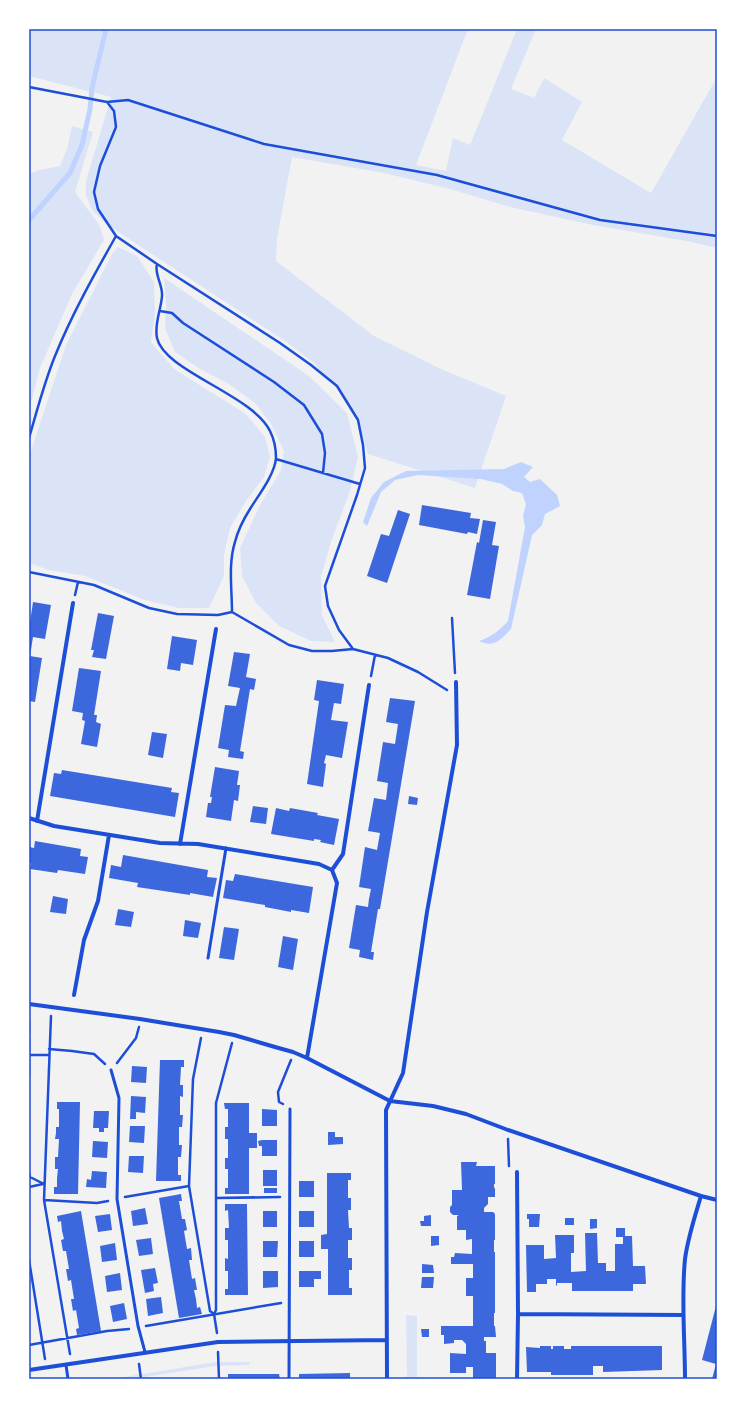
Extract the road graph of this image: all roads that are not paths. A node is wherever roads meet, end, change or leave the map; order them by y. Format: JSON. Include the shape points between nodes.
{"nodes":[{"id":1,"x":73,"y":603,"type":"dead end"},
{"id":2,"x":216,"y":629,"type":"dead end"},
{"id":3,"x":456,"y":682,"type":"road end"},
{"id":4,"x":369,"y":685,"type":"road end"},
{"id":5,"x":29,"y":818,"type":"edge"},
{"id":6,"x":37,"y":821,"type":"junction"},
{"id":7,"x":109,"y":835,"type":"junction"},
{"id":8,"x":180,"y":844,"type":"junction"},
{"id":9,"x":226,"y":848,"type":"junction"},
{"id":10,"x":332,"y":870,"type":"junction"},
{"id":11,"x":208,"y":958,"type":"dead end"},
{"id":12,"x":74,"y":995,"type":"dead end"},
{"id":13,"x":29,"y":1004,"type":"edge"},
{"id":14,"x":307,"y":1058,"type":"junction"},
{"id":15,"x":111,"y":1070,"type":"road end"},
{"id":16,"x":390,"y":1101,"type":"junction"},
{"id":17,"x":290,"y":1109,"type":"road end"},
{"id":18,"x":517,"y":1172,"type":"road end"},
{"id":19,"x":701,"y":1196,"type":"junction"},
{"id":20,"x":717,"y":1200,"type":"edge"},
{"id":21,"x":518,"y":1314,"type":"junction"},
{"id":22,"x":683,"y":1315,"type":"junction"},
{"id":23,"x":288,"y":1340,"type":"junction"},
{"id":24,"x":387,"y":1340,"type":"junction"},
{"id":25,"x":145,"y":1352,"type":"junction"},
{"id":26,"x":66,"y":1365,"type":"junction"},
{"id":27,"x":29,"y":1370,"type":"edge"},
{"id":28,"x":68,"y":1379,"type":"edge"},
{"id":29,"x":288,"y":1379,"type":"edge"},
{"id":30,"x":387,"y":1379,"type":"edge"},
{"id":31,"x":517,"y":1379,"type":"edge"},
{"id":32,"x":685,"y":1379,"type":"edge"}],
"edges":[{"from":1,"to":6,"type":"street"},
{"from":2,"to":8,"type":"street"},
{"from":3,"to":16,"type":"street","via":[[456,745],[403,1073]]},
{"from":4,"to":10,"type":"street","via":[[343,854]]},
{"from":5,"to":6,"type":"street"},
{"from":6,"to":7,"type":"street"},
{"from":7,"to":8,"type":"street"},
{"from":7,"to":12,"type":"street","via":[[98,901],[84,940]]},
{"from":8,"to":9,"type":"street"},
{"from":9,"to":10,"type":"street","via":[[319,864]]},
{"from":9,"to":11,"type":"lane"},
{"from":10,"to":14,"type":"street","via":[[337,883]]},
{"from":13,"to":14,"type":"street","via":[[234,1035]]},
{"from":14,"to":16,"type":"street"},
{"from":15,"to":25,"type":"lane","via":[[118,1098],[117,1199],[138,1328]]},
{"from":16,"to":19,"type":"street","via":[[433,1106],[466,1114]]},
{"from":16,"to":24,"type":"street","via":[[386,1110]]},
{"from":17,"to":23,"type":"lane"},
{"from":18,"to":21,"type":"street"},
{"from":19,"to":20,"type":"street"},
{"from":19,"to":22,"type":"street","via":[[690,1231],[685,1259]]},
{"from":21,"to":22,"type":"street"},
{"from":21,"to":31,"type":"street"},
{"from":22,"to":32,"type":"street"},
{"from":23,"to":24,"type":"street"},
{"from":23,"to":25,"type":"street","via":[[218,1342]]},
{"from":23,"to":29,"type":"lane"},
{"from":24,"to":30,"type":"street"},
{"from":25,"to":26,"type":"street"},
{"from":26,"to":27,"type":"street"},
{"from":26,"to":28,"type":"lane"}]}
